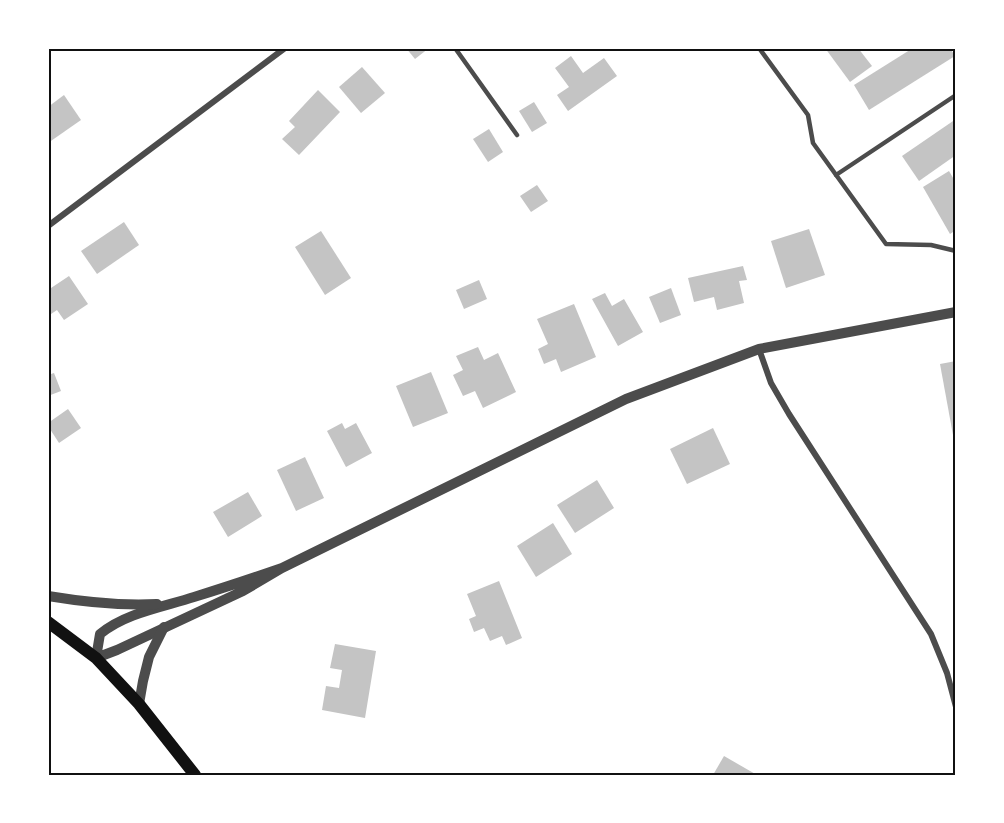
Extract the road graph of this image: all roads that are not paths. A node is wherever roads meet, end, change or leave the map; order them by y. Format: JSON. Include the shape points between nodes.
{"nodes":[{"id":1,"x":285,"y":48,"type":"edge"},
{"id":2,"x":455,"y":48,"type":"edge"},
{"id":3,"x":759,"y":48,"type":"edge"},
{"id":4,"x":956,"y":95,"type":"edge"},
{"id":5,"x":517,"y":135,"type":"dead end"},
{"id":6,"x":836,"y":175,"type":"junction"},
{"id":7,"x":48,"y":226,"type":"edge"},
{"id":8,"x":956,"y":251,"type":"edge"},
{"id":9,"x":956,"y":312,"type":"edge"},
{"id":10,"x":759,"y":349,"type":"junction"},
{"id":11,"x":282,"y":568,"type":"junction"},
{"id":12,"x":48,"y":596,"type":"edge"},
{"id":13,"x":173,"y":604,"type":"junction"},
{"id":14,"x":48,"y":622,"type":"edge"},
{"id":15,"x":164,"y":627,"type":"junction"},
{"id":16,"x":96,"y":658,"type":"junction"},
{"id":17,"x":139,"y":704,"type":"junction"},
{"id":18,"x":956,"y":707,"type":"edge"},
{"id":19,"x":195,"y":775,"type":"edge"}],
"edges":[{"from":1,"to":7,"type":"street"},
{"from":2,"to":5,"type":"lane"},
{"from":3,"to":6,"type":"lane","via":[[808,115],[813,142]]},
{"from":4,"to":6,"type":"lane"},
{"from":6,"to":8,"type":"lane","via":[[886,244],[931,245]]},
{"from":9,"to":10,"type":"street"},
{"from":10,"to":11,"type":"street","via":[[626,399]]},
{"from":10,"to":18,"type":"street","via":[[789,414],[931,634]]},
{"from":11,"to":13,"type":"street"},
{"from":11,"to":15,"type":"street","via":[[243,591]]},
{"from":12,"to":13,"type":"street","via":[[129,605]]},
{"from":13,"to":16,"type":"street","via":[[109,626],[100,634]]},
{"from":14,"to":16,"type":"main road"},
{"from":15,"to":16,"type":"street"},
{"from":15,"to":17,"type":"street","via":[[149,657]]},
{"from":16,"to":17,"type":"main road"},
{"from":17,"to":19,"type":"main road"}]}
